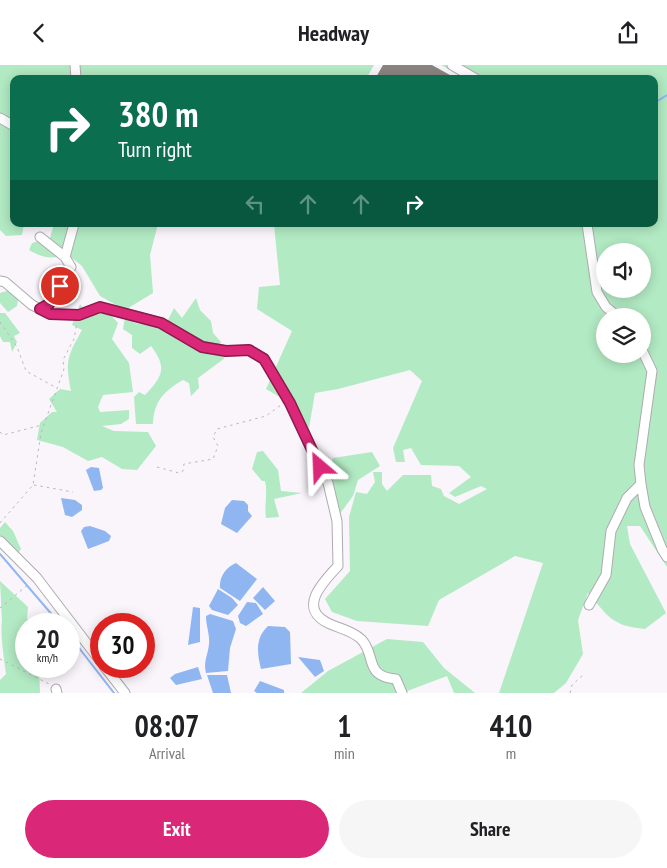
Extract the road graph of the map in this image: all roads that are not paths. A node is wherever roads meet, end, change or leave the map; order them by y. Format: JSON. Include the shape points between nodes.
{"nodes":[{"id":1,"x":452,"y":65,"type":"edge"},
{"id":2,"x":469,"y":75,"type":"edge"},
{"id":3,"x":73,"y":227,"type":"edge"},
{"id":4,"x":587,"y":227,"type":"edge"},
{"id":5,"x":40,"y":237,"type":"dead end"},
{"id":6,"x":65,"y":257,"type":"junction"},
{"id":7,"x":0,"y":281,"type":"edge"},
{"id":8,"x":607,"y":308,"type":"edge"},
{"id":9,"x":40,"y":309,"type":"junction"},
{"id":10,"x":648,"y":363,"type":"edge"},
{"id":11,"x":641,"y":484,"type":"junction"},
{"id":12,"x":0,"y":541,"type":"edge"},
{"id":13,"x":667,"y":557,"type":"edge"},
{"id":14,"x":590,"y":605,"type":"dead end"},
{"id":15,"x":90,"y":648,"type":"edge"},
{"id":16,"x":113,"y":678,"type":"edge"},
{"id":17,"x":125,"y":693,"type":"edge"},
{"id":18,"x":402,"y":693,"type":"edge"}],
"edges":[{"from":1,"to":2,"type":"street"},
{"from":3,"to":6,"type":"street"},
{"from":4,"to":8,"type":"street","via":[[597,292]]},
{"from":5,"to":6,"type":"street"},
{"from":6,"to":9,"type":"street","via":[[71,267],[53,300]]},
{"from":7,"to":9,"type":"street"},
{"from":9,"to":18,"type":"street","via":[[50,314],[79,315],[100,307],[161,323],[202,347],[249,350],[264,359],[328,483],[337,521],[338,566],[318,587],[314,604],[317,615],[328,623],[351,631],[362,641],[373,669],[384,678],[396,679]]},
{"from":10,"to":11,"type":"street","via":[[652,371],[639,465]]},
{"from":11,"to":13,"type":"street","via":[[645,507]]},
{"from":11,"to":14,"type":"street","via":[[627,498],[611,531],[606,575]]},
{"from":12,"to":15,"type":"street","via":[[37,578]]},
{"from":16,"to":17,"type":"street"}]}
